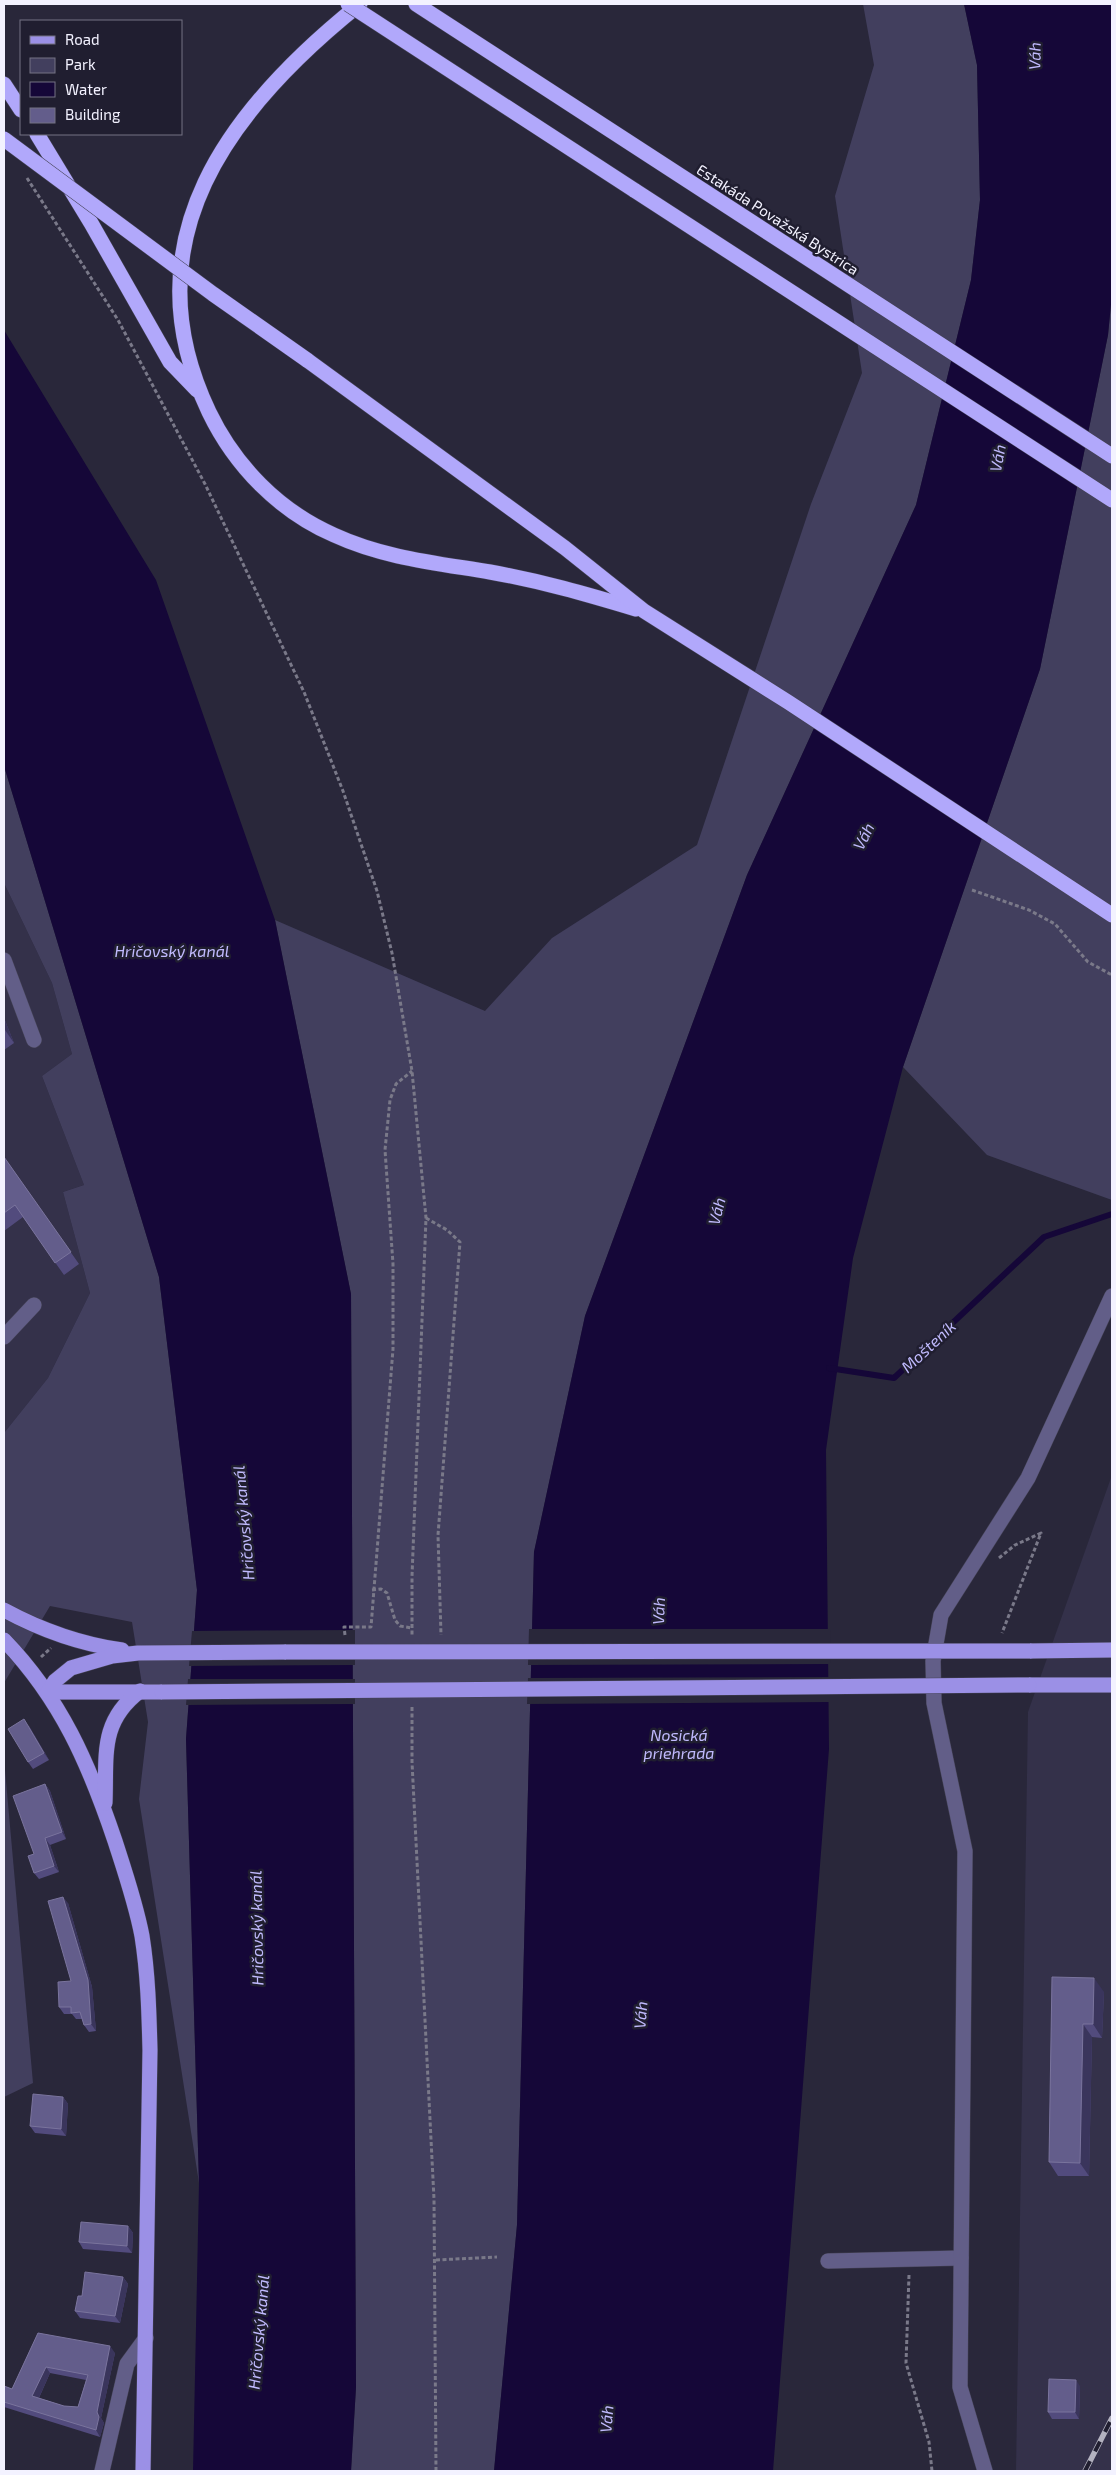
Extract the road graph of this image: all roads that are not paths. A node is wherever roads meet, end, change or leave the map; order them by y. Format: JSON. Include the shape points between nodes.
{"nodes":[{"id":1,"x":348,"y":4,"type":"edge"},
{"id":2,"x":360,"y":4,"type":"edge"},
{"id":3,"x":420,"y":7,"type":"edge"},
{"id":4,"x":4,"y":84,"type":"edge"},
{"id":5,"x":20,"y":108,"type":"edge"},
{"id":6,"x":37,"y":135,"type":"edge"},
{"id":7,"x":4,"y":138,"type":"edge"},
{"id":8,"x":201,"y":395,"type":"junction"},
{"id":9,"x":1112,"y":456,"type":"edge"},
{"id":10,"x":1112,"y":500,"type":"edge"},
{"id":11,"x":644,"y":611,"type":"junction"},
{"id":12,"x":1112,"y":915,"type":"edge"},
{"id":13,"x":4,"y":960,"type":"edge"},
{"id":14,"x":34,"y":1040,"type":"dead end"},
{"id":15,"x":1112,"y":1296,"type":"edge"},
{"id":16,"x":34,"y":1305,"type":"dead end"},
{"id":17,"x":4,"y":1337,"type":"edge"},
{"id":18,"x":4,"y":1610,"type":"edge"},
{"id":19,"x":4,"y":1640,"type":"edge"},
{"id":20,"x":1112,"y":1650,"type":"edge"},
{"id":21,"x":138,"y":1653,"type":"junction"},
{"id":22,"x":1112,"y":1685,"type":"edge"},
{"id":23,"x":140,"y":1691,"type":"junction"},
{"id":24,"x":48,"y":1692,"type":"junction"},
{"id":25,"x":105,"y":1811,"type":"junction"},
{"id":26,"x":961,"y":2258,"type":"junction"},
{"id":27,"x":828,"y":2261,"type":"dead end"},
{"id":28,"x":146,"y":2338,"type":"junction"},
{"id":29,"x":102,"y":2471,"type":"edge"},
{"id":30,"x":143,"y":2471,"type":"edge"},
{"id":31,"x":985,"y":2471,"type":"edge"}],
"edges":[{"from":1,"to":10,"type":"highway","bridge":true},
{"from":2,"to":8,"type":"highway","bridge":true,"via":[[287,66],[255,103],[224,144],[200,192],[185,240],[180,288],[188,359]]},
{"from":3,"to":9,"type":"highway","name":"Estakáda Považská Bystrica"},
{"from":4,"to":5,"type":"highway"},
{"from":6,"to":8,"type":"highway","bridge":true,"via":[[92,223],[170,362]]},
{"from":7,"to":11,"type":"highway","bridge":true,"via":[[213,294],[565,548]]},
{"from":8,"to":11,"type":"highway","via":[[222,439],[253,477],[288,510],[333,535],[408,560],[559,585]]},
{"from":11,"to":12,"type":"highway","via":[[797,707]]},
{"from":13,"to":14,"type":"street"},
{"from":15,"to":26,"type":"street","via":[[1028,1478],[941,1615],[933,1661],[934,1703],[966,1851]]},
{"from":16,"to":17,"type":"street"},
{"from":18,"to":21,"type":"main road","via":[[40,1628],[87,1644]]},
{"from":19,"to":24,"type":"main road"},
{"from":20,"to":21,"type":"main road","bridge":true},
{"from":21,"to":24,"type":"main road","via":[[92,1660],[70,1668]]},
{"from":22,"to":23,"type":"main road","bridge":true},
{"from":23,"to":24,"type":"main road"},
{"from":23,"to":25,"type":"main road","via":[[120,1709],[109,1734]]},
{"from":24,"to":25,"type":"main road","via":[[75,1739]]},
{"from":25,"to":28,"type":"main road","via":[[129,1883],[146,1967],[150,2050]]},
{"from":26,"to":27,"type":"street"},
{"from":26,"to":31,"type":"street","via":[[960,2387]]},
{"from":28,"to":29,"type":"street","via":[[127,2364]]},
{"from":28,"to":30,"type":"main road"}]}
